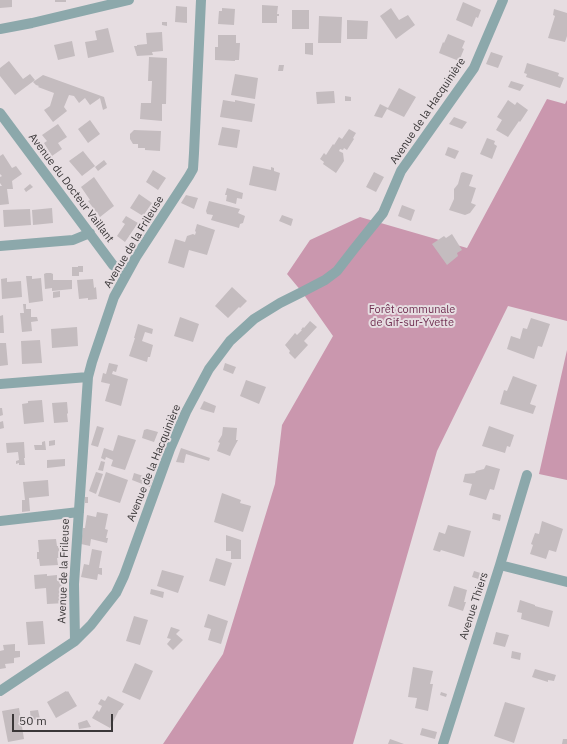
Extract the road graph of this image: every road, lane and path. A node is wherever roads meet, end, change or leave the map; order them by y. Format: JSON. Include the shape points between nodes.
{"nodes":[{"id":1,"x":129,"y":0,"type":"edge"},
{"id":2,"x":201,"y":0,"type":"edge"},
{"id":3,"x":503,"y":0,"type":"edge"},
{"id":4,"x":92,"y":4,"type":"edge"},
{"id":5,"x":0,"y":29,"type":"edge"},
{"id":6,"x":0,"y":113,"type":"edge"},
{"id":7,"x":90,"y":233,"type":"junction"},
{"id":8,"x":0,"y":246,"type":"edge"},
{"id":9,"x":126,"y":275,"type":"junction"},
{"id":10,"x":88,"y":377,"type":"junction"},
{"id":11,"x":0,"y":384,"type":"edge"},
{"id":12,"x":527,"y":475,"type":"dead end"},
{"id":13,"x":79,"y":512,"type":"junction"},
{"id":14,"x":0,"y":521,"type":"edge"},
{"id":15,"x":500,"y":565,"type":"junction"},
{"id":16,"x":567,"y":582,"type":"edge"},
{"id":17,"x":74,"y":641,"type":"junction"},
{"id":18,"x":0,"y":691,"type":"edge"},
{"id":19,"x":443,"y":744,"type":"edge"}],
"edges":[{"from":1,"to":4,"type":"street"},
{"from":2,"to":9,"type":"street","name":"Avenue de la Frileuse","via":[[193,169]]},
{"from":3,"to":17,"type":"street","name":"Avenue de la Hacquinière","via":[[474,68],[401,171],[383,213],[337,271],[254,319],[230,341],[209,369],[172,443],[116,593],[92,625]]},
{"from":4,"to":5,"type":"street","via":[[32,23]]},
{"from":6,"to":7,"type":"street","name":"Avenue du Docteur Vaillant"},
{"from":7,"to":8,"type":"street","via":[[74,240]]},
{"from":7,"to":9,"type":"street","name":"Avenue du Docteur Vaillant","via":[[113,265]]},
{"from":9,"to":10,"type":"street","name":"Avenue de la Frileuse","via":[[114,296]]},
{"from":10,"to":11,"type":"street"},
{"from":10,"to":13,"type":"street","name":"Avenue de la Frileuse"},
{"from":12,"to":15,"type":"street","name":"Avenue Thiers"},
{"from":13,"to":14,"type":"street"},
{"from":13,"to":17,"type":"street","name":"Avenue de la Frileuse","via":[[74,584]]},
{"from":15,"to":16,"type":"street"},
{"from":15,"to":19,"type":"street","name":"Avenue Thiers"},
{"from":17,"to":18,"type":"street","name":"Avenue de la Hacquinière"}]}
